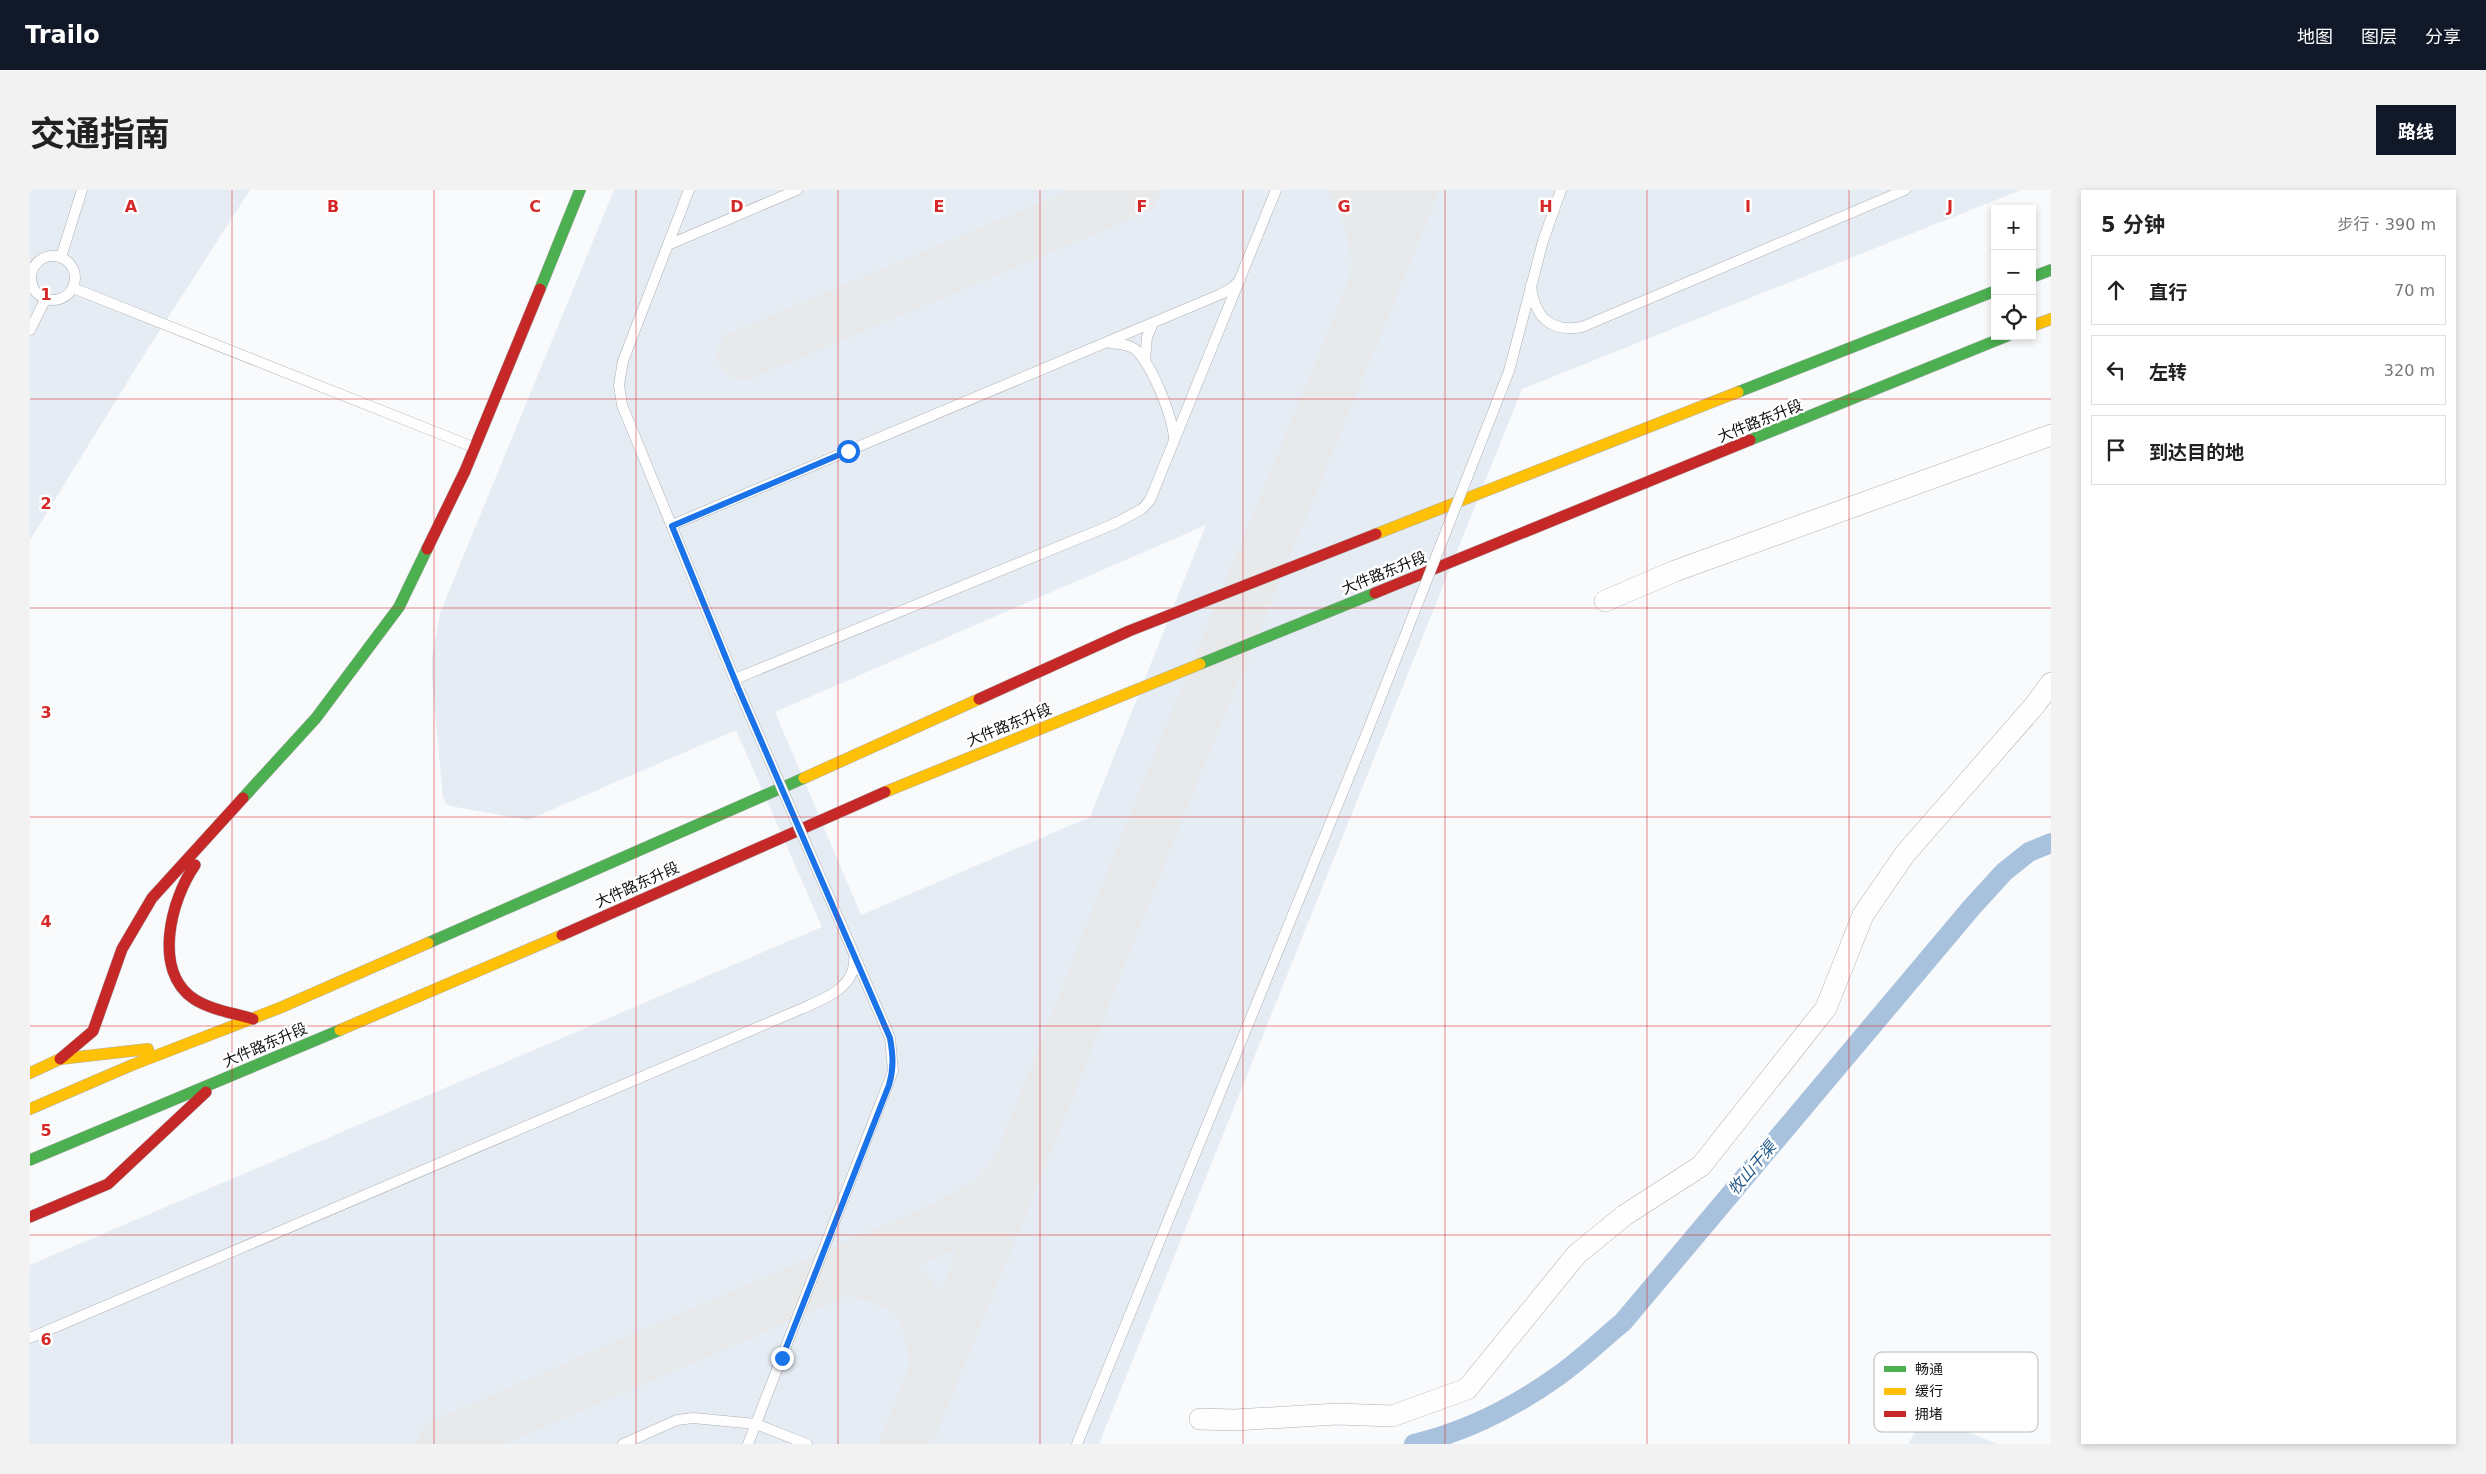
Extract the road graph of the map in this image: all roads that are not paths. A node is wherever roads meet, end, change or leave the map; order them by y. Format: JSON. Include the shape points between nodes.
{"nodes":[{"id":1,"x":82,"y":190,"type":"edge"},
{"id":2,"x":580,"y":190,"type":"edge"},
{"id":3,"x":689,"y":190,"type":"edge"},
{"id":4,"x":797,"y":190,"type":"edge"},
{"id":5,"x":1276,"y":190,"type":"edge"},
{"id":6,"x":1561,"y":190,"type":"edge"},
{"id":7,"x":1905,"y":190,"type":"edge"},
{"id":8,"x":668,"y":245,"type":"junction"},
{"id":9,"x":61,"y":257,"type":"junction"},
{"id":10,"x":2051,"y":270,"type":"edge"},
{"id":11,"x":1244,"y":272,"type":"junction"},
{"id":12,"x":2036,"y":276,"type":"edge"},
{"id":13,"x":1531,"y":285,"type":"junction"},
{"id":14,"x":72,"y":288,"type":"junction"},
{"id":15,"x":1991,"y":293,"type":"edge"},
{"id":16,"x":46,"y":298,"type":"junction"},
{"id":17,"x":2051,"y":319,"type":"edge"},
{"id":18,"x":1153,"y":323,"type":"junction"},
{"id":19,"x":2036,"y":325,"type":"edge"},
{"id":20,"x":30,"y":330,"type":"edge"},
{"id":21,"x":1997,"y":340,"type":"edge"},
{"id":22,"x":1107,"y":343,"type":"junction"},
{"id":23,"x":1145,"y":360,"type":"junction"},
{"id":24,"x":2051,"y":435,"type":"edge"},
{"id":25,"x":1174,"y":442,"type":"junction"},
{"id":26,"x":474,"y":447,"type":"junction"},
{"id":27,"x":672,"y":526,"type":"junction"},
{"id":28,"x":1605,"y":601,"type":"dead end"},
{"id":29,"x":735,"y":679,"type":"junction"},
{"id":30,"x":2051,"y":683,"type":"edge"},
{"id":31,"x":240,"y":801,"type":"junction"},
{"id":32,"x":854,"y":954,"type":"junction"},
{"id":33,"x":253,"y":1019,"type":"junction"},
{"id":34,"x":187,"y":1044,"type":"junction"},
{"id":35,"x":60,"y":1060,"type":"junction"},
{"id":36,"x":30,"y":1073,"type":"edge"},
{"id":37,"x":218,"y":1081,"type":"junction"},
{"id":38,"x":30,"y":1109,"type":"edge"},
{"id":39,"x":30,"y":1160,"type":"edge"},
{"id":40,"x":30,"y":1217,"type":"edge"},
{"id":41,"x":30,"y":1338,"type":"edge"},
{"id":42,"x":1200,"y":1419,"type":"dead end"},
{"id":43,"x":756,"y":1424,"type":"junction"},
{"id":44,"x":623,"y":1444,"type":"edge"},
{"id":45,"x":748,"y":1444,"type":"edge"},
{"id":46,"x":807,"y":1444,"type":"edge"},
{"id":47,"x":1077,"y":1444,"type":"edge"}],
"edges":[{"from":1,"to":9,"type":"lane"},
{"from":2,"to":26,"type":"main road"},
{"from":3,"to":8,"type":"lane"},
{"from":4,"to":8,"type":"lane"},
{"from":5,"to":11,"type":"lane"},
{"from":6,"to":13,"type":"lane"},
{"from":7,"to":13,"type":"lane","via":[[1582,327],[1559,327],[1541,317],[1532,300]]},
{"from":8,"to":27,"type":"lane","via":[[623,361],[619,385],[622,404]]},
{"from":9,"to":14,"type":"lane","via":[[72,267],[75,281]]},
{"from":9,"to":16,"type":"lane","via":[[47,256],[33,270],[32,284]]},
{"from":10,"to":12,"type":"main road"},
{"from":11,"to":18,"type":"lane","via":[[1232,288]]},
{"from":11,"to":25,"type":"lane"},
{"from":13,"to":47,"type":"lane","bridge":true,"via":[[1509,371],[1364,740]]},
{"from":14,"to":16,"type":"lane","via":[[61,298]]},
{"from":14,"to":26,"type":"lane"},
{"from":15,"to":33,"type":"main road","name":"大件路东升段","via":[[1129,631],[728,812]]},
{"from":16,"to":20,"type":"lane"},
{"from":17,"to":19,"type":"main road"},
{"from":18,"to":22,"type":"lane"},
{"from":18,"to":23,"type":"lane","via":[[1147,337]]},
{"from":21,"to":37,"type":"main road","name":"大件路东升段","via":[[862,801],[480,972]]},
{"from":22,"to":23,"type":"lane","via":[[1123,344]]},
{"from":22,"to":27,"type":"lane"},
{"from":23,"to":25,"type":"lane","via":[[1169,411]]},
{"from":24,"to":28,"type":"street","via":[[1675,571]]},
{"from":25,"to":29,"type":"lane","via":[[1150,500],[1142,509],[1114,524]]},
{"from":26,"to":31,"type":"main road","via":[[399,607],[316,718]]},
{"from":27,"to":29,"type":"lane"},
{"from":29,"to":32,"type":"lane","bridge":true},
{"from":30,"to":42,"type":"street","via":[[1904,854],[1863,915],[1826,1008],[1701,1166],[1625,1215],[1578,1254],[1468,1389],[1392,1416],[1338,1414]]},
{"from":31,"to":33,"type":"main road","via":[[182,882],[172,919],[170,957],[176,982],[194,999]]},
{"from":31,"to":35,"type":"main road","via":[[152,898],[122,949],[93,1031]]},
{"from":32,"to":41,"type":"lane","via":[[855,966],[846,982],[838,990],[801,1010]]},
{"from":32,"to":43,"type":"lane","via":[[890,1038],[893,1071]]},
{"from":33,"to":34,"type":"main road","name":"大件路东升段"},
{"from":34,"to":35,"type":"main road"},
{"from":34,"to":38,"type":"main road","name":"大件路东升段"},
{"from":35,"to":36,"type":"main road"},
{"from":37,"to":39,"type":"main road","name":"大件路东升段"},
{"from":37,"to":40,"type":"main road","via":[[108,1184]]},
{"from":43,"to":44,"type":"lane","via":[[693,1418],[677,1420]]},
{"from":43,"to":45,"type":"lane"},
{"from":43,"to":46,"type":"lane"}]}
